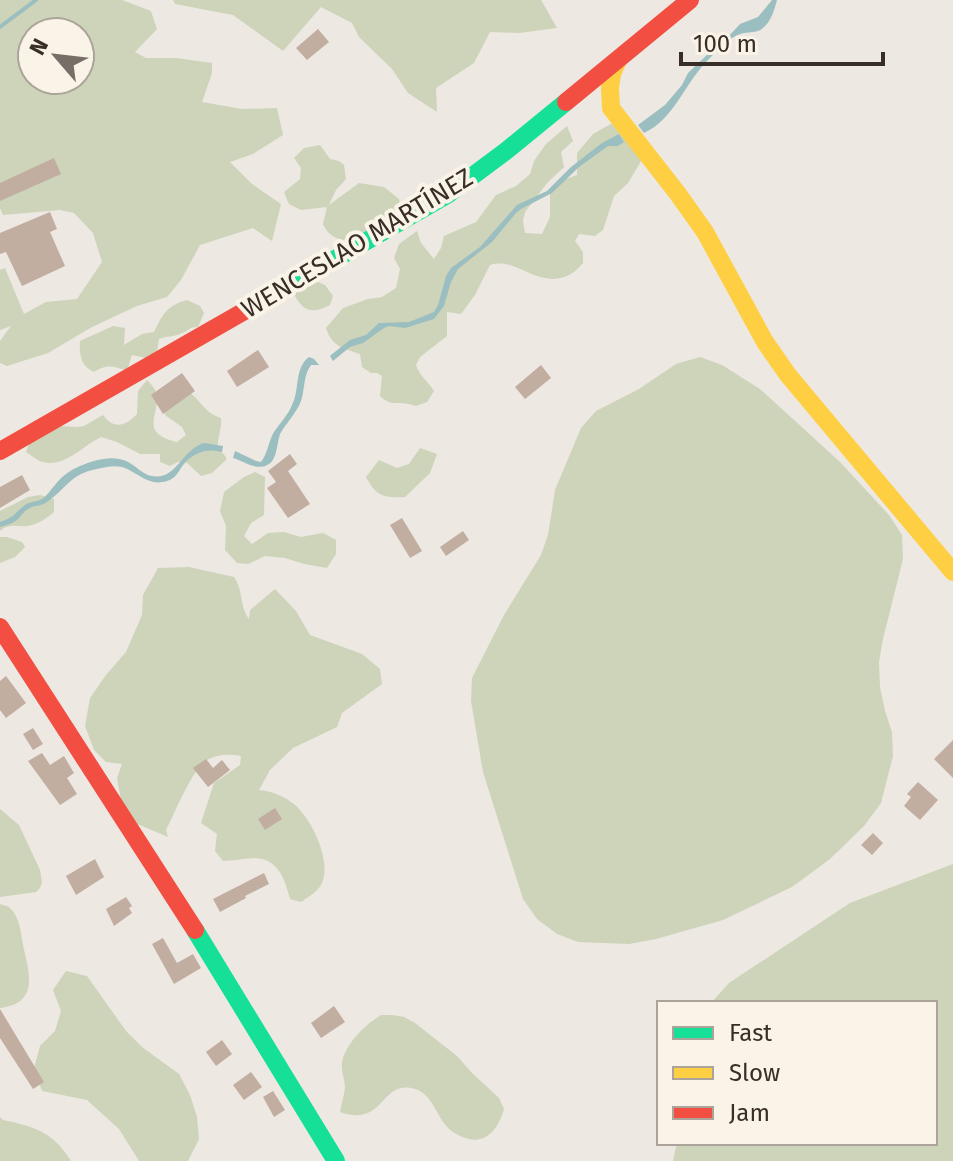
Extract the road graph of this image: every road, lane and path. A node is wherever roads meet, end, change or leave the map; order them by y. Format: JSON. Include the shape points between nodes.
{"nodes":[{"id":1,"x":690,"y":0,"type":"edge"},
{"id":2,"x":619,"y":59,"type":"junction"},
{"id":3,"x":564,"y":104,"type":"junction"},
{"id":4,"x":611,"y":108,"type":"junction"},
{"id":5,"x":0,"y":451,"type":"edge"},
{"id":6,"x":953,"y":572,"type":"edge"},
{"id":7,"x":0,"y":627,"type":"edge"},
{"id":8,"x":336,"y":1161,"type":"edge"}],
"edges":[{"from":1,"to":2,"type":"street","name":"WENCESLAO MARTÍNEZ"},
{"from":2,"to":3,"type":"street","name":"WENCESLAO MARTÍNEZ"},
{"from":2,"to":4,"type":"street","via":[[612,74]]},
{"from":3,"to":4,"type":"street","via":[[580,101]]},
{"from":3,"to":5,"type":"street","name":"WENCESLAO MARTÍNEZ","via":[[420,212]]},
{"from":4,"to":6,"type":"street","via":[[705,232],[788,375]]},
{"from":7,"to":8,"type":"street","via":[[177,900]]}]}
